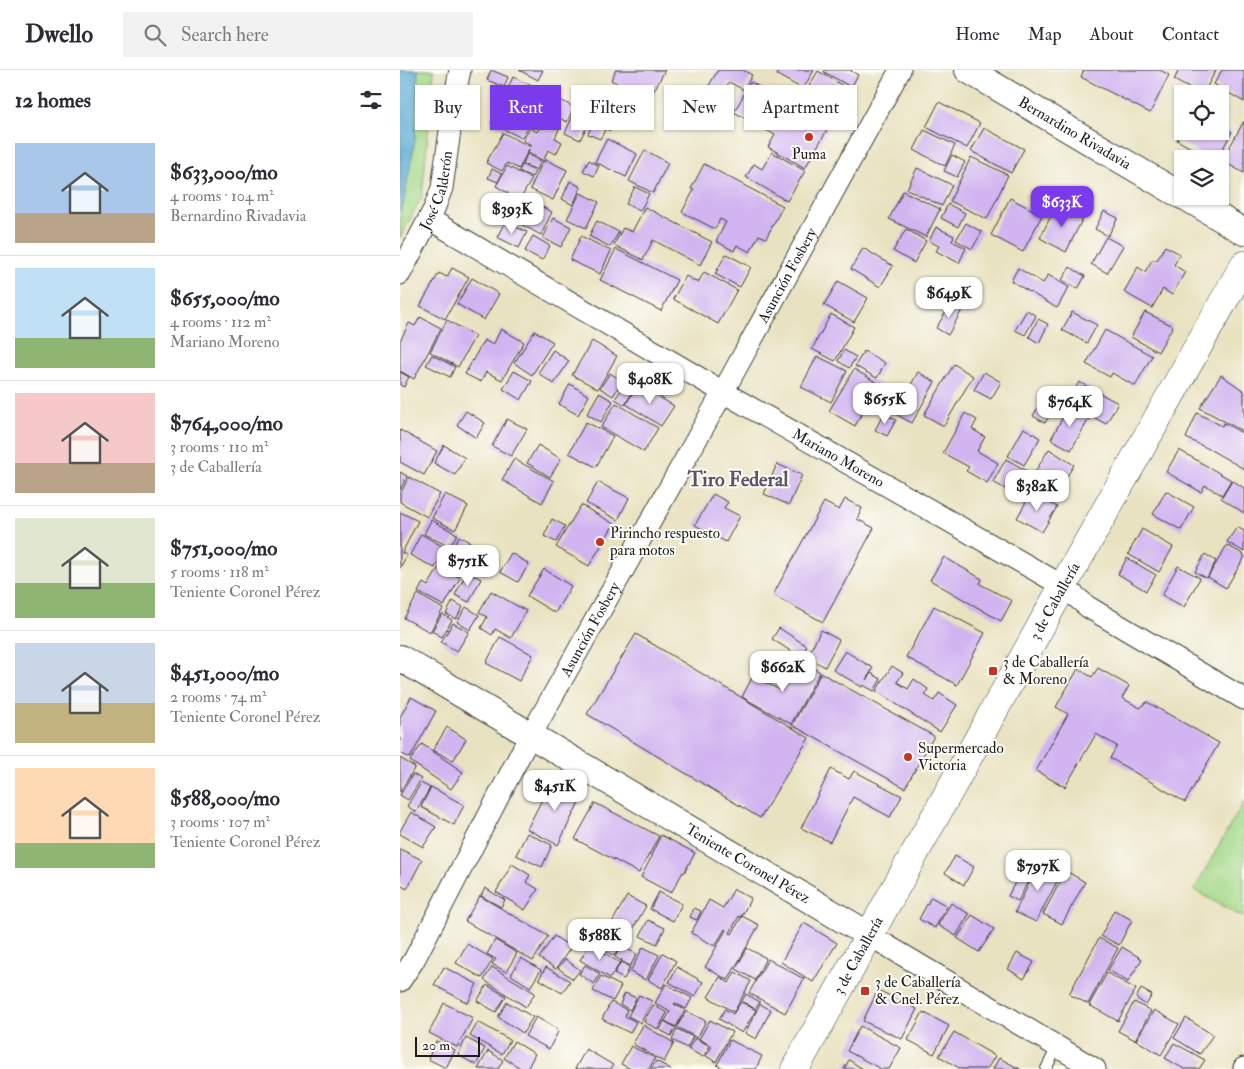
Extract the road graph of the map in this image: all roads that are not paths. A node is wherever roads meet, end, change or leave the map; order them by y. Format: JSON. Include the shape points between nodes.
{"nodes":[{"id":1,"x":460,"y":70,"type":"edge"},
{"id":2,"x":900,"y":70,"type":"edge"},
{"id":3,"x":968,"y":70,"type":"edge"},
{"id":4,"x":1174,"y":191,"type":"edge"},
{"id":5,"x":1198,"y":205,"type":"edge"},
{"id":6,"x":429,"y":219,"type":"junction"},
{"id":7,"x":1244,"y":232,"type":"edge"},
{"id":8,"x":1244,"y":265,"type":"edge"},
{"id":9,"x":400,"y":274,"type":"edge"},
{"id":10,"x":723,"y":392,"type":"junction"},
{"id":11,"x":1063,"y":586,"type":"junction"},
{"id":12,"x":400,"y":658,"type":"edge"},
{"id":13,"x":1244,"y":700,"type":"edge"},
{"id":14,"x":531,"y":735,"type":"junction"},
{"id":15,"x":869,"y":936,"type":"junction"},
{"id":16,"x":400,"y":981,"type":"edge"},
{"id":17,"x":1057,"y":1047,"type":"junction"},
{"id":18,"x":795,"y":1069,"type":"edge"},
{"id":19,"x":1046,"y":1069,"type":"edge"},
{"id":20,"x":1095,"y":1069,"type":"edge"}],
"edges":[{"from":1,"to":6,"type":"street","name":"José Calderón","via":[[442,188]]},
{"from":2,"to":10,"type":"street","name":"Asunción Fosbery"},
{"from":3,"to":4,"type":"street","name":"Bernardino Rivadavia"},
{"from":5,"to":7,"type":"street","name":"Bernardino Rivadavia"},
{"from":6,"to":9,"type":"street","name":"José Calderón"},
{"from":6,"to":10,"type":"street","name":"Mariano Moreno"},
{"from":8,"to":11,"type":"main road","name":"3 de Caballería"},
{"from":10,"to":11,"type":"street","name":"Mariano Moreno"},
{"from":10,"to":14,"type":"street","name":"Asunción Fosbery"},
{"from":11,"to":13,"type":"street","name":"Mariano Moreno","via":[[1088,607]]},
{"from":11,"to":15,"type":"main road","name":"3 de Caballería"},
{"from":12,"to":14,"type":"street","name":"Teniente Coronel Pérez"},
{"from":14,"to":15,"type":"street","name":"Teniente Coronel Pérez"},
{"from":14,"to":16,"type":"street","name":"Asunción Fosbery"},
{"from":15,"to":17,"type":"street","name":"Teniente Coronel Pérez"},
{"from":15,"to":18,"type":"main road","name":"3 de Caballería"},
{"from":17,"to":19,"type":"lane"},
{"from":17,"to":20,"type":"street","name":"Teniente Coronel Pérez"}]}
